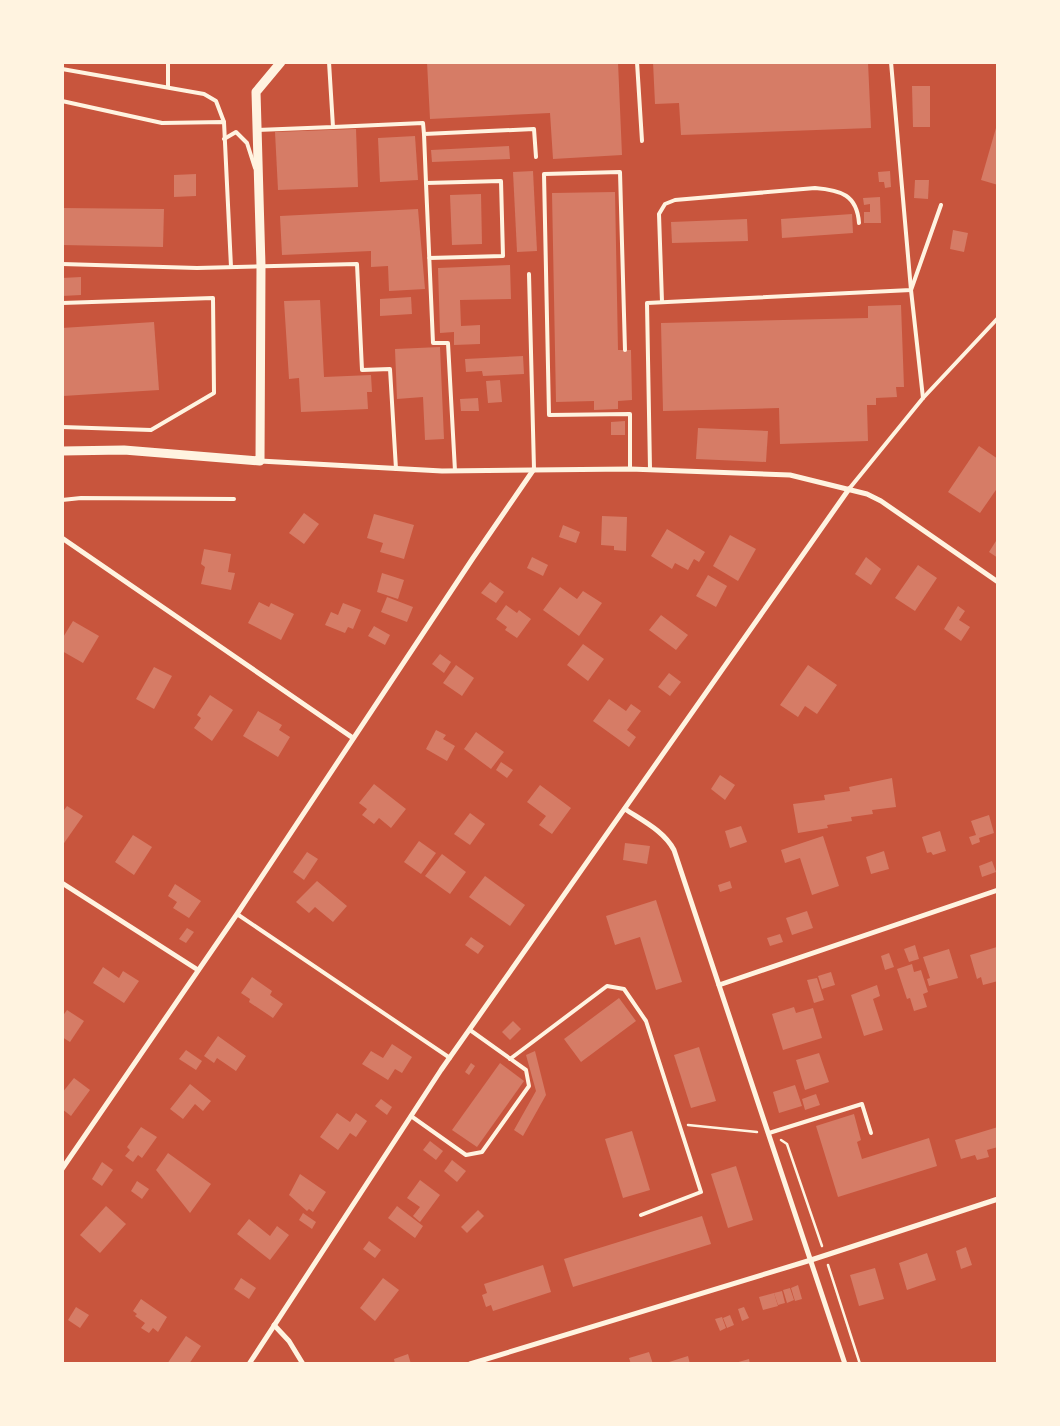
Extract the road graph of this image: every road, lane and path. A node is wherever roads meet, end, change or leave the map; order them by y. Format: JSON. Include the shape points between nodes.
{"nodes":[{"id":1,"x":168,"y":62,"type":"edge"},
{"id":2,"x":281,"y":62,"type":"edge"},
{"id":3,"x":329,"y":62,"type":"edge"},
{"id":4,"x":637,"y":62,"type":"edge"},
{"id":5,"x":891,"y":62,"type":"edge"},
{"id":6,"x":62,"y":69,"type":"edge"},
{"id":7,"x":168,"y":86,"type":"junction"},
{"id":8,"x":62,"y":102,"type":"edge"},
{"id":9,"x":224,"y":122,"type":"junction"},
{"id":10,"x":333,"y":127,"type":"junction"},
{"id":11,"x":258,"y":130,"type":"junction"},
{"id":12,"x":424,"y":134,"type":"junction"},
{"id":13,"x":224,"y":139,"type":"junction"},
{"id":14,"x":642,"y":141,"type":"dead end"},
{"id":15,"x":536,"y":158,"type":"dead end"},
{"id":16,"x":258,"y":177,"type":"junction"},
{"id":17,"x":426,"y":183,"type":"junction"},
{"id":18,"x":941,"y":205,"type":"dead end"},
{"id":19,"x":859,"y":223,"type":"dead end"},
{"id":20,"x":429,"y":258,"type":"junction"},
{"id":21,"x":62,"y":264,"type":"edge"},
{"id":22,"x":260,"y":266,"type":"junction"},
{"id":23,"x":231,"y":267,"type":"junction"},
{"id":24,"x":529,"y":274,"type":"dead end"},
{"id":25,"x":911,"y":290,"type":"junction"},
{"id":26,"x":662,"y":302,"type":"junction"},
{"id":27,"x":62,"y":303,"type":"edge"},
{"id":28,"x":998,"y":318,"type":"edge"},
{"id":29,"x":625,"y":350,"type":"dead end"},
{"id":30,"x":923,"y":398,"type":"junction"},
{"id":31,"x":62,"y":427,"type":"edge"},
{"id":32,"x":62,"y":451,"type":"edge"},
{"id":33,"x":260,"y":462,"type":"junction"},
{"id":34,"x":396,"y":468,"type":"junction"},
{"id":35,"x":534,"y":469,"type":"junction"},
{"id":36,"x":630,"y":469,"type":"junction"},
{"id":37,"x":650,"y":469,"type":"junction"},
{"id":38,"x":456,"y":471,"type":"junction"},
{"id":39,"x":849,"y":489,"type":"junction"},
{"id":40,"x":234,"y":499,"type":"dead end"},
{"id":41,"x":62,"y":500,"type":"edge"},
{"id":42,"x":62,"y":538,"type":"edge"},
{"id":43,"x":998,"y":582,"type":"edge"},
{"id":44,"x":353,"y":738,"type":"junction"},
{"id":45,"x":624,"y":809,"type":"junction"},
{"id":46,"x":62,"y":883,"type":"edge"},
{"id":47,"x":998,"y":890,"type":"edge"},
{"id":48,"x":237,"y":914,"type":"junction"},
{"id":49,"x":198,"y":970,"type":"junction"},
{"id":50,"x":719,"y":985,"type":"junction"},
{"id":51,"x":470,"y":1030,"type":"junction"},
{"id":52,"x":450,"y":1058,"type":"junction"},
{"id":53,"x":510,"y":1059,"type":"junction"},
{"id":54,"x":411,"y":1116,"type":"junction"},
{"id":55,"x":871,"y":1132,"type":"dead end"},
{"id":56,"x":769,"y":1133,"type":"junction"},
{"id":57,"x":62,"y":1169,"type":"edge"},
{"id":58,"x":998,"y":1199,"type":"edge"},
{"id":59,"x":640,"y":1215,"type":"dead end"},
{"id":60,"x":811,"y":1260,"type":"junction"},
{"id":61,"x":274,"y":1325,"type":"junction"},
{"id":62,"x":249,"y":1364,"type":"edge"},
{"id":63,"x":303,"y":1364,"type":"edge"},
{"id":64,"x":470,"y":1364,"type":"edge"},
{"id":65,"x":845,"y":1364,"type":"edge"}],
"edges":[{"from":1,"to":7,"type":"lane"},
{"from":2,"to":11,"type":"street","via":[[256,92]]},
{"from":3,"to":10,"type":"lane"},
{"from":4,"to":14,"type":"lane"},
{"from":5,"to":25,"type":"lane"},
{"from":6,"to":7,"type":"lane"},
{"from":7,"to":9,"type":"lane","via":[[211,97],[220,107]]},
{"from":8,"to":9,"type":"lane","via":[[162,123]]},
{"from":9,"to":13,"type":"lane"},
{"from":10,"to":11,"type":"lane"},
{"from":10,"to":12,"type":"lane","via":[[423,123]]},
{"from":11,"to":16,"type":"street"},
{"from":12,"to":15,"type":"lane","via":[[534,129]]},
{"from":12,"to":17,"type":"lane"},
{"from":13,"to":16,"type":"lane","via":[[236,132],[242,136]]},
{"from":13,"to":23,"type":"lane"},
{"from":16,"to":22,"type":"street"},
{"from":17,"to":20,"type":"lane"},
{"from":17,"to":20,"type":"lane","via":[[501,181],[503,256]]},
{"from":18,"to":25,"type":"lane"},
{"from":19,"to":26,"type":"lane","via":[[858,208],[848,196],[816,188],[675,200],[665,204],[659,214]]},
{"from":20,"to":38,"type":"lane","via":[[433,343],[448,343]]},
{"from":21,"to":23,"type":"lane"},
{"from":22,"to":23,"type":"lane"},
{"from":22,"to":33,"type":"street"},
{"from":22,"to":34,"type":"lane","via":[[357,264],[362,370],[390,369]]},
{"from":24,"to":35,"type":"lane"},
{"from":25,"to":26,"type":"lane"},
{"from":25,"to":30,"type":"lane"},
{"from":26,"to":37,"type":"lane","via":[[647,303]]},
{"from":27,"to":31,"type":"lane","via":[[212,298],[214,393],[152,430]]},
{"from":28,"to":30,"type":"lane"},
{"from":29,"to":36,"type":"lane","via":[[620,172],[544,174],[549,415],[630,414]]},
{"from":30,"to":39,"type":"lane"},
{"from":32,"to":33,"type":"street","via":[[124,450]]},
{"from":33,"to":34,"type":"street"},
{"from":34,"to":38,"type":"street"},
{"from":35,"to":36,"type":"street"},
{"from":35,"to":38,"type":"street"},
{"from":35,"to":44,"type":"street"},
{"from":36,"to":37,"type":"street"},
{"from":37,"to":39,"type":"street","via":[[790,475]]},
{"from":39,"to":43,"type":"street","via":[[881,502]]},
{"from":39,"to":45,"type":"street"},
{"from":40,"to":41,"type":"lane"},
{"from":42,"to":44,"type":"street"},
{"from":44,"to":48,"type":"street"},
{"from":45,"to":50,"type":"street","via":[[669,840]]},
{"from":45,"to":51,"type":"street"},
{"from":46,"to":49,"type":"street"},
{"from":47,"to":50,"type":"street"},
{"from":48,"to":49,"type":"street"},
{"from":48,"to":52,"type":"lane"},
{"from":49,"to":57,"type":"street"},
{"from":50,"to":56,"type":"street"},
{"from":51,"to":52,"type":"street"},
{"from":51,"to":53,"type":"lane"},
{"from":52,"to":54,"type":"street"},
{"from":53,"to":54,"type":"lane","via":[[526,1070],[529,1086],[482,1152],[466,1155]]},
{"from":53,"to":59,"type":"lane","via":[[607,986],[624,989],[646,1021],[701,1192]]},
{"from":54,"to":61,"type":"street"},
{"from":55,"to":56,"type":"lane","via":[[862,1104]]},
{"from":56,"to":60,"type":"street"},
{"from":58,"to":60,"type":"street"},
{"from":60,"to":64,"type":"street"},
{"from":60,"to":65,"type":"street"},
{"from":61,"to":62,"type":"street"},
{"from":61,"to":63,"type":"street"}]}
